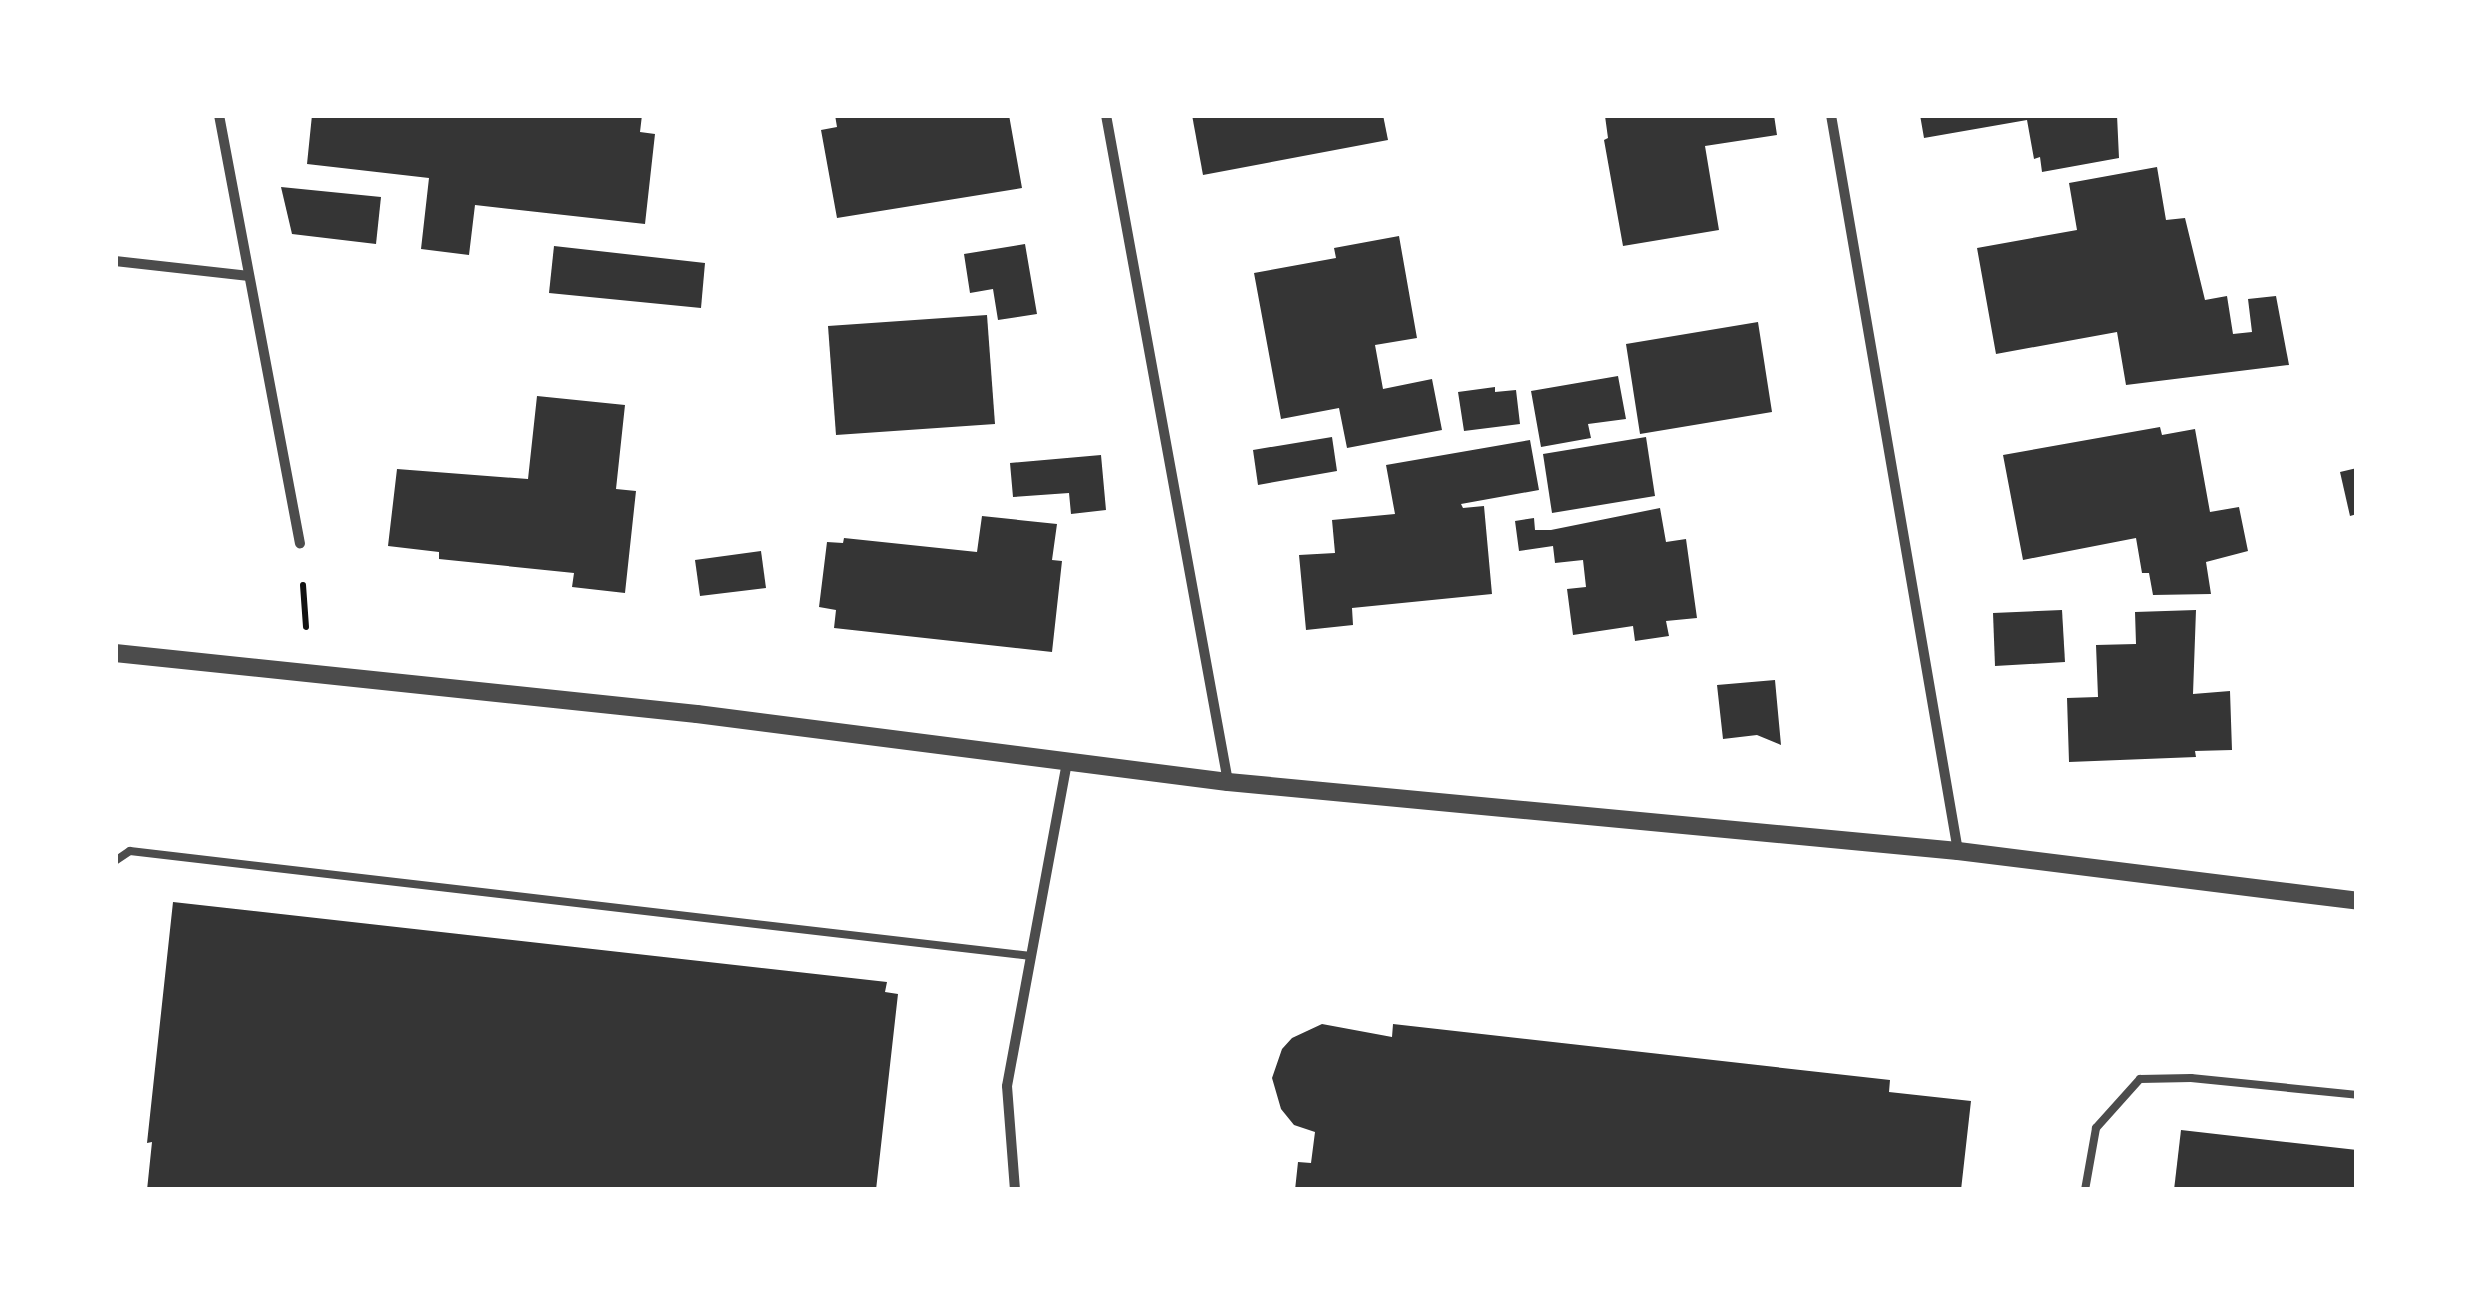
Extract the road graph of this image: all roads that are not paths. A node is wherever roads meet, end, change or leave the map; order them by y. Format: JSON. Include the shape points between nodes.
{"nodes":[{"id":1,"x":219,"y":115,"type":"edge"},
{"id":2,"x":1106,"y":115,"type":"edge"},
{"id":3,"x":1832,"y":115,"type":"edge"},
{"id":4,"x":115,"y":261,"type":"edge"},
{"id":5,"x":249,"y":276,"type":"junction"},
{"id":6,"x":300,"y":543,"type":"road end"},
{"id":7,"x":115,"y":654,"type":"edge"},
{"id":8,"x":1067,"y":762,"type":"junction"},
{"id":9,"x":1228,"y":782,"type":"junction"},
{"id":10,"x":1958,"y":851,"type":"junction"},
{"id":11,"x":115,"y":861,"type":"edge"},
{"id":12,"x":2357,"y":900,"type":"edge"},
{"id":13,"x":1031,"y":956,"type":"junction"},
{"id":14,"x":2357,"y":1095,"type":"edge"},
{"id":15,"x":1016,"y":1190,"type":"edge"},
{"id":16,"x":2085,"y":1190,"type":"edge"}],
"edges":[{"from":1,"to":5,"type":"street"},
{"from":2,"to":9,"type":"street"},
{"from":3,"to":10,"type":"street"},
{"from":4,"to":5,"type":"street"},
{"from":5,"to":6,"type":"street"},
{"from":7,"to":8,"type":"street","via":[[697,714]]},
{"from":8,"to":9,"type":"street"},
{"from":8,"to":13,"type":"street"},
{"from":9,"to":10,"type":"street"},
{"from":10,"to":12,"type":"street"},
{"from":11,"to":13,"type":"lane","via":[[130,852]]},
{"from":13,"to":15,"type":"street","via":[[1006,1086]]},
{"from":14,"to":16,"type":"lane","via":[[2191,1078],[2140,1080],[2096,1128]]}]}
